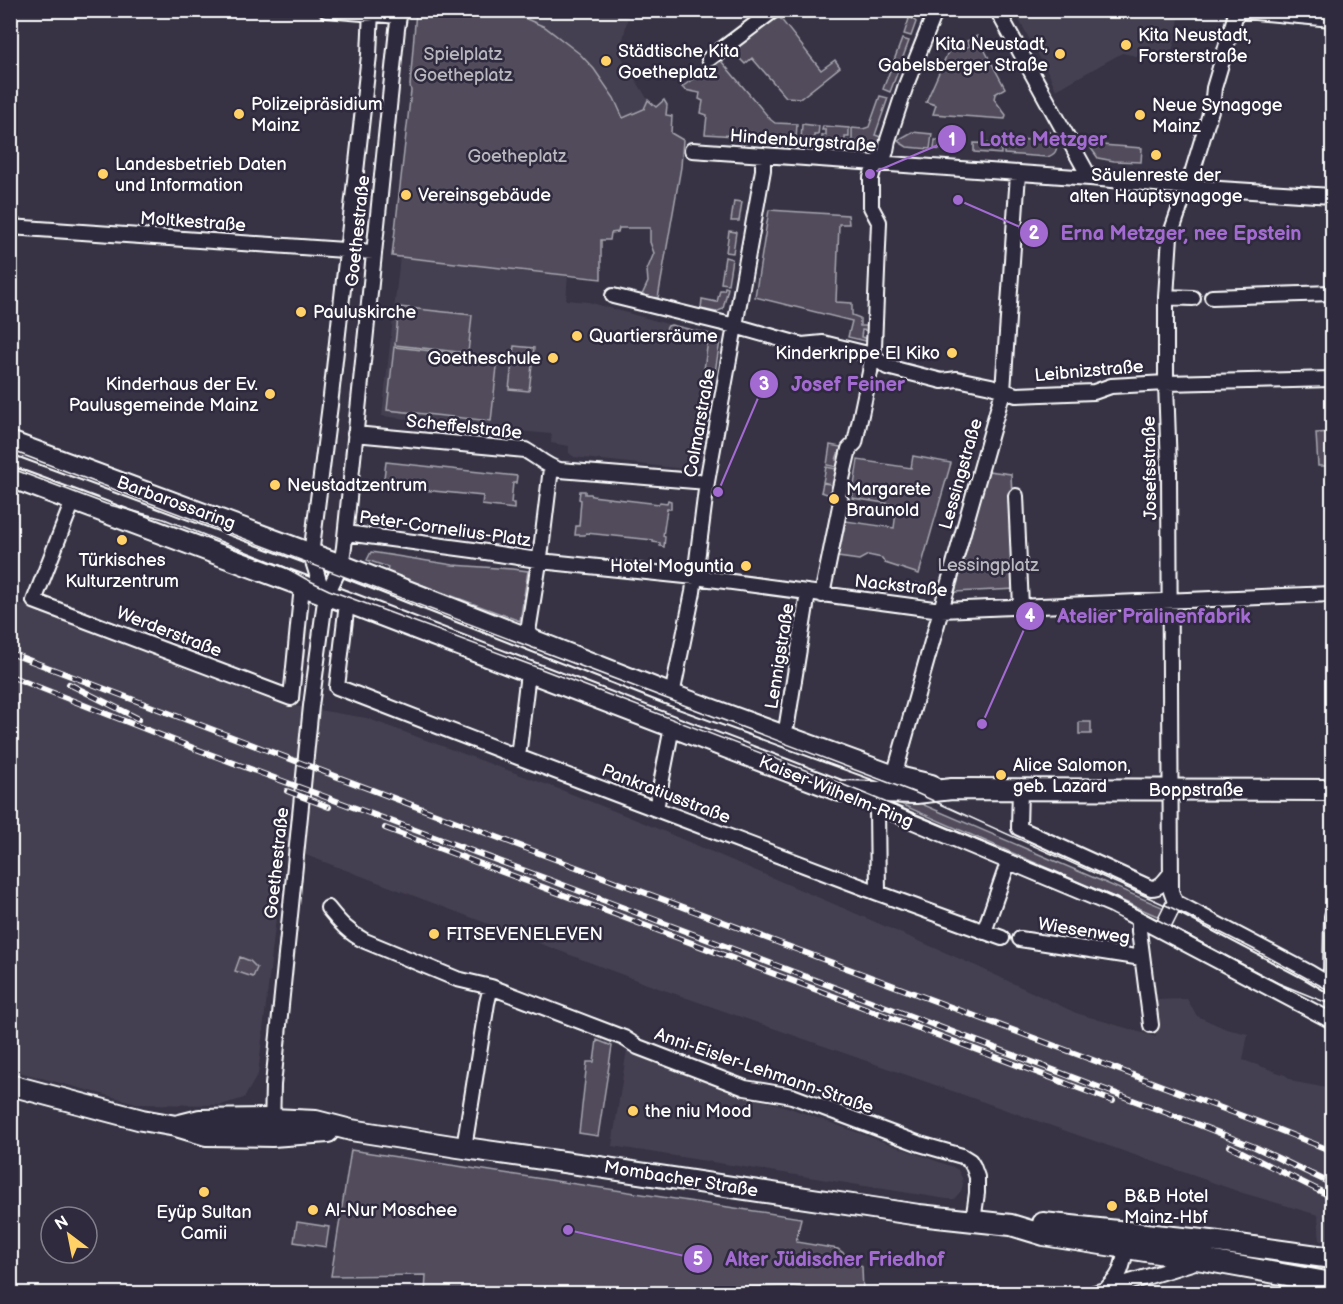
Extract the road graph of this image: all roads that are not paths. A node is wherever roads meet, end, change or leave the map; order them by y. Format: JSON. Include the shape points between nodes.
{"nodes":[{"id":1,"x":326,"y":10,"type":"edge"},
{"id":2,"x":774,"y":10,"type":"edge"},
{"id":3,"x":936,"y":10,"type":"edge"},
{"id":4,"x":997,"y":10,"type":"edge"},
{"id":5,"x":1236,"y":11,"type":"edge"},
{"id":6,"x":370,"y":12,"type":"edge"},
{"id":7,"x":399,"y":13,"type":"edge"},
{"id":8,"x":1332,"y":19,"type":"edge"},
{"id":9,"x":709,"y":59,"type":"dead end"},
{"id":10,"x":692,"y":150,"type":"dead end"},
{"id":11,"x":764,"y":156,"type":"junction"},
{"id":12,"x":875,"y":164,"type":"junction"},
{"id":13,"x":1018,"y":174,"type":"junction"},
{"id":14,"x":1090,"y":178,"type":"junction"},
{"id":15,"x":1188,"y":187,"type":"junction"},
{"id":16,"x":1332,"y":196,"type":"edge"},
{"id":17,"x":10,"y":227,"type":"edge"},
{"id":18,"x":347,"y":250,"type":"junction"},
{"id":19,"x":373,"y":252,"type":"junction"},
{"id":20,"x":1332,"y":292,"type":"edge"},
{"id":21,"x":613,"y":296,"type":"dead end"},
{"id":22,"x":1166,"y":297,"type":"junction"},
{"id":23,"x":1212,"y":297,"type":"dead end"},
{"id":24,"x":1193,"y":298,"type":"dead end"},
{"id":25,"x":735,"y":326,"type":"junction"},
{"id":26,"x":872,"y":355,"type":"junction"},
{"id":27,"x":1332,"y":379,"type":"edge"},
{"id":28,"x":1166,"y":383,"type":"junction"},
{"id":29,"x":1003,"y":391,"type":"junction"},
{"id":30,"x":355,"y":434,"type":"junction"},
{"id":31,"x":10,"y":442,"type":"edge"},
{"id":32,"x":551,"y":468,"type":"junction"},
{"id":33,"x":10,"y":477,"type":"edge"},
{"id":34,"x":707,"y":482,"type":"junction"},
{"id":35,"x":1016,"y":496,"type":"dead end"},
{"id":36,"x":73,"y":501,"type":"junction"},
{"id":37,"x":346,"y":533,"type":"junction"},
{"id":38,"x":311,"y":555,"type":"junction"},
{"id":39,"x":539,"y":561,"type":"junction"},
{"id":40,"x":340,"y":565,"type":"junction"},
{"id":41,"x":695,"y":578,"type":"junction"},
{"id":42,"x":302,"y":586,"type":"junction"},
{"id":43,"x":808,"y":593,"type":"junction"},
{"id":44,"x":1332,"y":594,"type":"edge"},
{"id":45,"x":822,"y":595,"type":"junction"},
{"id":46,"x":326,"y":596,"type":"junction"},
{"id":47,"x":1168,"y":601,"type":"junction"},
{"id":48,"x":347,"y":603,"type":"junction"},
{"id":49,"x":1021,"y":606,"type":"junction"},
{"id":50,"x":941,"y":610,"type":"junction"},
{"id":51,"x":527,"y":638,"type":"junction"},
{"id":52,"x":528,"y":673,"type":"junction"},
{"id":53,"x":672,"y":695,"type":"junction"},
{"id":54,"x":787,"y":724,"type":"dead end"},
{"id":55,"x":672,"y":728,"type":"junction"},
{"id":56,"x":518,"y":757,"type":"junction"},
{"id":57,"x":894,"y":776,"type":"junction"},
{"id":58,"x":952,"y":789,"type":"junction"},
{"id":59,"x":1020,"y":789,"type":"junction"},
{"id":60,"x":1170,"y":790,"type":"junction"},
{"id":61,"x":1332,"y":790,"type":"edge"},
{"id":62,"x":840,"y":791,"type":"junction"},
{"id":63,"x":877,"y":808,"type":"junction"},
{"id":64,"x":656,"y":809,"type":"junction"},
{"id":65,"x":1008,"y":862,"type":"junction"},
{"id":66,"x":1171,"y":873,"type":"junction"},
{"id":67,"x":878,"y":893,"type":"junction"},
{"id":68,"x":1175,"y":902,"type":"junction"},
{"id":69,"x":328,"y":908,"type":"dead end"},
{"id":70,"x":1332,"y":916,"type":"edge"},
{"id":71,"x":1139,"y":919,"type":"junction"},
{"id":72,"x":1161,"y":930,"type":"junction"},
{"id":73,"x":984,"y":932,"type":"junction"},
{"id":74,"x":1002,"y":938,"type":"dead end"},
{"id":75,"x":1020,"y":939,"type":"dead end"},
{"id":76,"x":1142,"y":958,"type":"junction"},
{"id":77,"x":1330,"y":985,"type":"edge"},
{"id":78,"x":491,"y":987,"type":"junction"},
{"id":79,"x":1332,"y":1021,"type":"edge"},
{"id":80,"x":1151,"y":1025,"type":"dead end"},
{"id":81,"x":10,"y":1085,"type":"edge"},
{"id":82,"x":272,"y":1127,"type":"junction"},
{"id":83,"x":464,"y":1148,"type":"junction"},
{"id":84,"x":972,"y":1221,"type":"junction"},
{"id":85,"x":1011,"y":1225,"type":"junction"},
{"id":86,"x":1153,"y":1235,"type":"junction"},
{"id":87,"x":1126,"y":1249,"type":"junction"},
{"id":88,"x":1332,"y":1258,"type":"edge"},
{"id":89,"x":1203,"y":1260,"type":"junction"},
{"id":90,"x":1332,"y":1283,"type":"edge"},
{"id":91,"x":1106,"y":1289,"type":"junction"},
{"id":92,"x":1091,"y":1293,"type":"edge"}],
"edges":[{"from":1,"to":6,"type":"street"},
{"from":2,"to":9,"type":"street"},
{"from":3,"to":12,"type":"street","via":[[886,151]]},
{"from":4,"to":14,"type":"street"},
{"from":5,"to":8,"type":"street"},
{"from":5,"to":15,"type":"street","name":"Josefsstraße"},
{"from":6,"to":7,"type":"street"},
{"from":6,"to":18,"type":"street","name":"Goethestraße","via":[[369,55]]},
{"from":7,"to":19,"type":"street","name":"Goethestraße"},
{"from":10,"to":11,"type":"street","name":"Hindenburgstraße"},
{"from":11,"to":12,"type":"street","name":"Hindenburgstraße"},
{"from":11,"to":25,"type":"street","name":"Colmarstraße"},
{"from":12,"to":13,"type":"street","name":"Hindenburgstraße"},
{"from":12,"to":26,"type":"street","via":[[871,207],[879,222]]},
{"from":13,"to":14,"type":"street","name":"Hindenburgstraße"},
{"from":13,"to":29,"type":"street","name":"Lessingstraße"},
{"from":14,"to":15,"type":"street","name":"Hindenburgstraße"},
{"from":15,"to":16,"type":"street"},
{"from":15,"to":22,"type":"street","name":"Josefsstraße","via":[[1170,236]]},
{"from":17,"to":18,"type":"street","name":"Moltkestraße"},
{"from":18,"to":19,"type":"street","name":"Moltkestraße"},
{"from":18,"to":38,"type":"street","name":"Goethestraße"},
{"from":19,"to":30,"type":"street","name":"Goethestraße"},
{"from":20,"to":23,"type":"street"},
{"from":21,"to":25,"type":"street","name":"Leibnizstraße"},
{"from":22,"to":24,"type":"street"},
{"from":22,"to":28,"type":"street","name":"Josefsstraße"},
{"from":25,"to":26,"type":"street","name":"Leibnizstraße","via":[[802,345],[823,343]]},
{"from":25,"to":34,"type":"street","name":"Colmarstraße"},
{"from":26,"to":29,"type":"street","name":"Leibnizstraße","via":[[887,367]]},
{"from":26,"to":45,"type":"street","via":[[855,443],[849,449],[838,496],[841,501]]},
{"from":27,"to":28,"type":"street","name":"Leibnizstraße"},
{"from":28,"to":29,"type":"street","name":"Leibnizstraße","via":[[1111,386],[1094,392],[1016,395]]},
{"from":28,"to":47,"type":"street","name":"Josefsstraße"},
{"from":29,"to":50,"type":"street","name":"Lessingstraße"},
{"from":30,"to":32,"type":"street","name":"Scheffelstraße","via":[[525,450]]},
{"from":30,"to":37,"type":"street","name":"Goethestraße"},
{"from":31,"to":38,"type":"street","name":"Barbarossaring"},
{"from":32,"to":34,"type":"street","name":"Scheffelstraße"},
{"from":32,"to":39,"type":"street"},
{"from":33,"to":36,"type":"street","name":"Barbarossaring"},
{"from":34,"to":41,"type":"street","name":"Colmarstraße"},
{"from":35,"to":49,"type":"street"},
{"from":36,"to":42,"type":"street","name":"Barbarossaring"},
{"from":36,"to":42,"type":"street","name":"Werderstraße","via":[[34,601],[291,698]]},
{"from":37,"to":39,"type":"street","name":"Peter-Cornelius-Platz"},
{"from":37,"to":40,"type":"street","name":"Goethestraße"},
{"from":38,"to":40,"type":"street","name":"Barbarossaring"},
{"from":38,"to":46,"type":"street","name":"Goethestraße"},
{"from":39,"to":41,"type":"street","name":"Nackstraße"},
{"from":39,"to":51,"type":"street"},
{"from":40,"to":46,"type":"street","name":"Goethestraße"},
{"from":40,"to":51,"type":"street","name":"Kaiser-Wilhelm-Ring"},
{"from":41,"to":43,"type":"street","name":"Nackstraße"},
{"from":41,"to":53,"type":"street","name":"Colmarstraße"},
{"from":42,"to":46,"type":"street","name":"Barbarossaring"},
{"from":43,"to":45,"type":"street","name":"Nackstraße"},
{"from":43,"to":54,"type":"street","name":"Lennigstraße"},
{"from":44,"to":47,"type":"street","name":"Nackstraße"},
{"from":45,"to":50,"type":"street","name":"Nackstraße"},
{"from":46,"to":48,"type":"street","name":"Kaiser-Wilhelm-Ring"},
{"from":46,"to":82,"type":"street","name":"Goethestraße","via":[[290,910]]},
{"from":47,"to":49,"type":"street","name":"Nackstraße"},
{"from":47,"to":60,"type":"street","name":"Josefsstraße"},
{"from":48,"to":52,"type":"street","name":"Kaiser-Wilhelm-Ring"},
{"from":48,"to":56,"type":"street","name":"Pankratiusstraße","via":[[337,687]]},
{"from":49,"to":50,"type":"street","name":"Nackstraße"},
{"from":50,"to":57,"type":"street","name":"Lessingstraße"},
{"from":51,"to":53,"type":"street","name":"Kaiser-Wilhelm-Ring"},
{"from":52,"to":55,"type":"street","name":"Kaiser-Wilhelm-Ring"},
{"from":52,"to":56,"type":"street"},
{"from":53,"to":57,"type":"street","name":"Kaiser-Wilhelm-Ring"},
{"from":55,"to":62,"type":"street","name":"Kaiser-Wilhelm-Ring"},
{"from":55,"to":64,"type":"street"},
{"from":56,"to":64,"type":"street","name":"Pankratiusstraße"},
{"from":57,"to":58,"type":"street","name":"Boppstraße"},
{"from":58,"to":59,"type":"street","name":"Boppstraße"},
{"from":58,"to":62,"type":"street","name":"Boppstraße","via":[[916,793]]},
{"from":59,"to":60,"type":"street","name":"Boppstraße"},
{"from":59,"to":66,"type":"street","via":[[1019,828],[1151,888]]},
{"from":60,"to":61,"type":"street","name":"Boppstraße"},
{"from":60,"to":66,"type":"street","name":"Josefsstraße"},
{"from":62,"to":63,"type":"street","name":"Kaiser-Wilhelm-Ring"},
{"from":63,"to":65,"type":"street","name":"Kaiser-Wilhelm-Ring"},
{"from":63,"to":67,"type":"street"},
{"from":64,"to":67,"type":"street","name":"Pankratiusstraße"},
{"from":65,"to":71,"type":"street","name":"Kaiser-Wilhelm-Ring"},
{"from":65,"to":73,"type":"street"},
{"from":66,"to":68,"type":"street","name":"Josefsstraße"},
{"from":67,"to":73,"type":"street","name":"Pankratiusstraße"},
{"from":68,"to":72,"type":"street"},
{"from":68,"to":77,"type":"street"},
{"from":69,"to":78,"type":"street","name":"Anni-Eisler-Lehmann-Straße","via":[[352,934],[365,941],[457,979]]},
{"from":70,"to":77,"type":"street"},
{"from":71,"to":72,"type":"street","name":"Kaiser-Wilhelm-Ring"},
{"from":71,"to":76,"type":"street"},
{"from":72,"to":79,"type":"street","name":"Kaiser-Wilhelm-Ring"},
{"from":73,"to":74,"type":"street"},
{"from":75,"to":76,"type":"street","name":"Wiesenweg"},
{"from":76,"to":80,"type":"street"},
{"from":78,"to":83,"type":"street"},
{"from":78,"to":84,"type":"street","name":"Anni-Eisler-Lehmann-Straße","via":[[745,1088],[792,1096],[962,1156],[970,1161],[977,1177]]},
{"from":81,"to":82,"type":"street","name":"Mombacher Straße","via":[[142,1120],[176,1125],[200,1120]]},
{"from":82,"to":83,"type":"street","name":"Mombacher Straße","via":[[316,1121]]},
{"from":83,"to":84,"type":"street","name":"Mombacher Straße"},
{"from":84,"to":85,"type":"street","name":"Mombacher Straße"},
{"from":85,"to":86,"type":"street","name":"Mombacher Straße","via":[[1046,1223]]},
{"from":85,"to":87,"type":"street","name":"Mombacher Straße","via":[[1044,1235]]},
{"from":86,"to":87,"type":"street"},
{"from":86,"to":88,"type":"street","name":"Mombacher Straße"},
{"from":87,"to":89,"type":"street","name":"Mombacher Straße"},
{"from":87,"to":91,"type":"street","via":[[1122,1270]]},
{"from":89,"to":90,"type":"street","name":"Mombacher Straße"},
{"from":89,"to":91,"type":"street"},
{"from":91,"to":92,"type":"street"}]}
